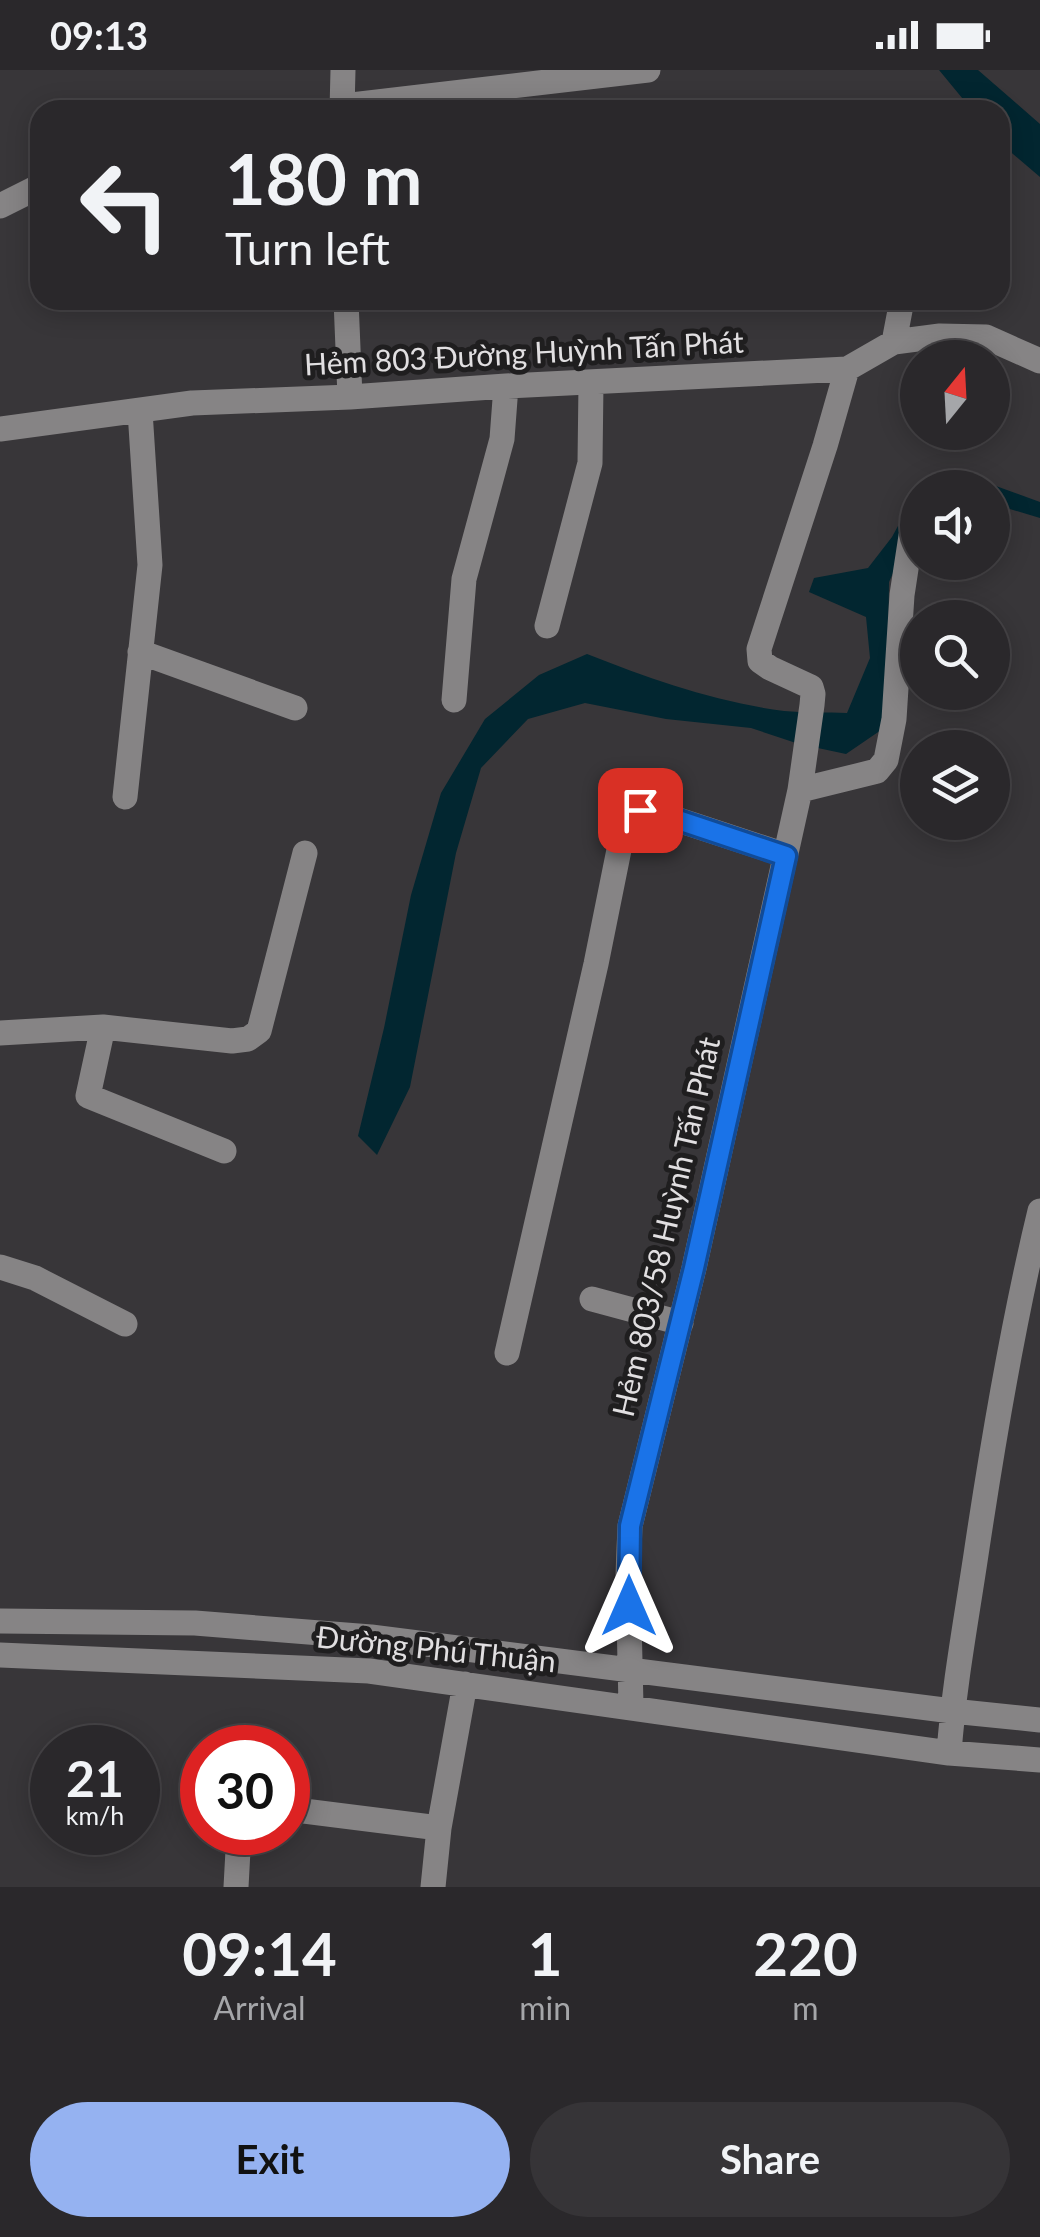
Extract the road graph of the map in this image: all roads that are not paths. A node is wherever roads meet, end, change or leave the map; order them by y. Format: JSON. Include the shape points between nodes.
{"nodes":[{"id":1,"x":343,"y":70,"type":"edge"},
{"id":2,"x":648,"y":70,"type":"edge"},
{"id":3,"x":342,"y":100,"type":"edge"},
{"id":4,"x":406,"y":100,"type":"edge"},
{"id":5,"x":30,"y":191,"type":"edge"},
{"id":6,"x":0,"y":206,"type":"edge"},
{"id":7,"x":346,"y":310,"type":"edge"},
{"id":8,"x":900,"y":310,"type":"edge"},
{"id":9,"x":894,"y":342,"type":"junction"},
{"id":10,"x":1040,"y":362,"type":"edge"},
{"id":11,"x":846,"y":370,"type":"junction"},
{"id":12,"x":591,"y":383,"type":"junction"},
{"id":13,"x":506,"y":386,"type":"junction"},
{"id":14,"x":350,"y":397,"type":"junction"},
{"id":15,"x":140,"y":411,"type":"junction"},
{"id":16,"x":0,"y":428,"type":"edge"},
{"id":17,"x":904,"y":580,"type":"edge"},
{"id":18,"x":548,"y":626,"type":"dead end"},
{"id":19,"x":140,"y":652,"type":"junction"},
{"id":20,"x":454,"y":700,"type":"dead end"},
{"id":21,"x":295,"y":708,"type":"dead end"},
{"id":22,"x":803,"y":778,"type":"junction"},
{"id":23,"x":126,"y":796,"type":"dead end"},
{"id":24,"x":305,"y":853,"type":"dead end"},
{"id":25,"x":786,"y":856,"type":"junction"},
{"id":26,"x":102,"y":1027,"type":"junction"},
{"id":27,"x":0,"y":1033,"type":"edge"},
{"id":28,"x":224,"y":1151,"type":"dead end"},
{"id":29,"x":1040,"y":1211,"type":"edge"},
{"id":30,"x":0,"y":1268,"type":"edge"},
{"id":31,"x":592,"y":1299,"type":"dead end"},
{"id":32,"x":680,"y":1323,"type":"junction"},
{"id":33,"x":125,"y":1324,"type":"dead end"},
{"id":34,"x":507,"y":1353,"type":"dead end"},
{"id":35,"x":0,"y":1621,"type":"edge"},
{"id":36,"x":0,"y":1655,"type":"edge"},
{"id":37,"x":630,"y":1671,"type":"junction"},
{"id":38,"x":465,"y":1684,"type":"junction"},
{"id":39,"x":631,"y":1706,"type":"junction"},
{"id":40,"x":952,"y":1711,"type":"junction"},
{"id":41,"x":1040,"y":1720,"type":"edge"},
{"id":42,"x":950,"y":1752,"type":"junction"},
{"id":43,"x":1040,"y":1760,"type":"edge"},
{"id":44,"x":310,"y":1813,"type":"edge"},
{"id":45,"x":439,"y":1828,"type":"junction"},
{"id":46,"x":237,"y":1855,"type":"edge"},
{"id":47,"x":236,"y":1887,"type":"edge"},
{"id":48,"x":433,"y":1887,"type":"edge"}],
"edges":[{"from":1,"to":3,"type":"street"},
{"from":2,"to":4,"type":"street"},
{"from":5,"to":6,"type":"street"},
{"from":7,"to":14,"type":"street"},
{"from":8,"to":9,"type":"street"},
{"from":9,"to":10,"type":"street","name":"Hẻm 803 Đường Huỳnh Tấn Phát","via":[[986,337]]},
{"from":9,"to":11,"type":"street","name":"Hẻm 803 Đường Huỳnh Tấn Phát"},
{"from":11,"to":12,"type":"street","name":"Hẻm 803 Đường Huỳnh Tấn Phát"},
{"from":11,"to":22,"type":"street","name":"Hẻm 803/58 Huỳnh Tấn Phát","via":[[758,650],[760,661],[813,694]]},
{"from":12,"to":13,"type":"street","name":"Hẻm 803 Đường Huỳnh Tấn Phát"},
{"from":12,"to":18,"type":"street","via":[[590,463]]},
{"from":13,"to":14,"type":"street","name":"Hẻm 803 Đường Huỳnh Tấn Phát"},
{"from":13,"to":20,"type":"street","via":[[502,440],[464,579]]},
{"from":14,"to":15,"type":"street","name":"Hẻm 803 Đường Huỳnh Tấn Phát"},
{"from":15,"to":16,"type":"street","name":"Hẻm 803 Đường Huỳnh Tấn Phát"},
{"from":15,"to":19,"type":"street","via":[[150,565]]},
{"from":17,"to":22,"type":"street","via":[[886,760],[877,771]]},
{"from":19,"to":21,"type":"street"},
{"from":19,"to":23,"type":"street"},
{"from":22,"to":25,"type":"street","name":"Hẻm 803/58 Huỳnh Tấn Phát"},
{"from":24,"to":26,"type":"street","via":[[259,1031],[232,1041]]},
{"from":25,"to":32,"type":"street","name":"Hẻm 803/58 Huỳnh Tấn Phát"},
{"from":25,"to":34,"type":"street","via":[[654,812],[640,810],[624,826]]},
{"from":26,"to":27,"type":"street"},
{"from":26,"to":28,"type":"street","via":[[88,1096]]},
{"from":29,"to":40,"type":"street","via":[[1018,1298]]},
{"from":30,"to":33,"type":"street","via":[[35,1278]]},
{"from":31,"to":32,"type":"street"},
{"from":32,"to":37,"type":"street","name":"Hẻm 803/58 Huỳnh Tấn Phát","via":[[630,1526]]},
{"from":35,"to":37,"type":"street","name":"Đường Phú Thuận","via":[[195,1623],[371,1636]]},
{"from":36,"to":38,"type":"street","name":"Đường Phú Thuận","via":[[369,1671]]},
{"from":37,"to":39,"type":"street","name":"Hẻm 803/58 Huỳnh Tấn Phát"},
{"from":37,"to":40,"type":"street","name":"Đường Phú Thuận"},
{"from":38,"to":39,"type":"street","name":"Đường Phú Thuận"},
{"from":38,"to":45,"type":"street"},
{"from":39,"to":42,"type":"street","name":"Đường Phú Thuận"},
{"from":40,"to":41,"type":"street","name":"Đường Phú Thuận"},
{"from":40,"to":42,"type":"street"},
{"from":42,"to":43,"type":"street","name":"Đường Phú Thuận"},
{"from":44,"to":45,"type":"street"},
{"from":45,"to":48,"type":"street"},
{"from":46,"to":47,"type":"street"}]}
